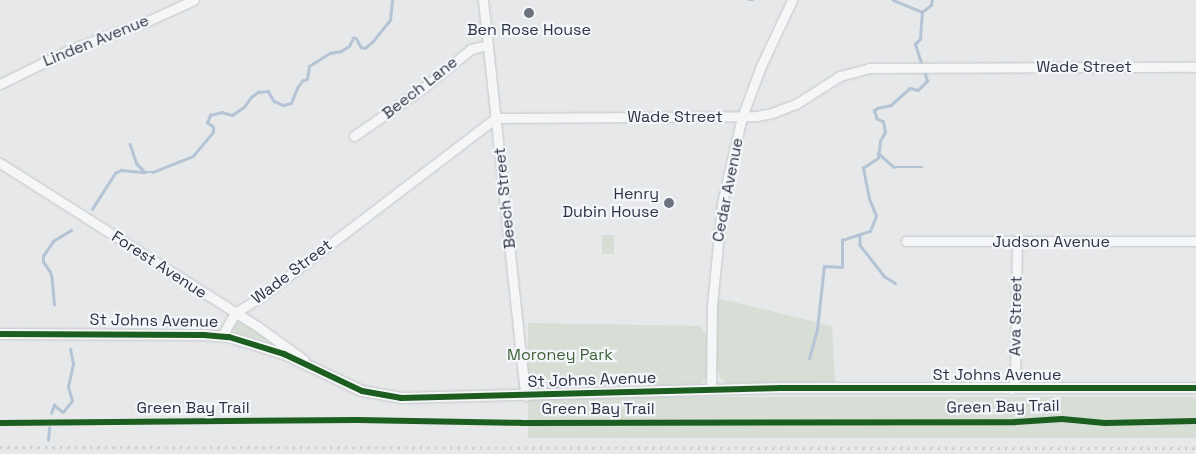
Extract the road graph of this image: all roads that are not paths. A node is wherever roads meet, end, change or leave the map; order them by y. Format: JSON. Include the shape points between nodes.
{"nodes":[{"id":1,"x":194,"y":0,"type":"edge"},
{"id":2,"x":483,"y":0,"type":"edge"},
{"id":3,"x":792,"y":0,"type":"edge"},
{"id":4,"x":488,"y":45,"type":"junction"},
{"id":5,"x":1196,"y":67,"type":"edge"},
{"id":6,"x":0,"y":84,"type":"edge"},
{"id":7,"x":742,"y":117,"type":"junction"},
{"id":8,"x":496,"y":118,"type":"junction"},
{"id":9,"x":354,"y":136,"type":"dead end"},
{"id":10,"x":0,"y":163,"type":"edge"},
{"id":11,"x":906,"y":241,"type":"dead end"},
{"id":12,"x":1196,"y":241,"type":"edge"},
{"id":13,"x":1017,"y":242,"type":"junction"},
{"id":14,"x":236,"y":313,"type":"junction"},
{"id":15,"x":0,"y":334,"type":"edge"},
{"id":16,"x":222,"y":336,"type":"junction"},
{"id":17,"x":316,"y":369,"type":"junction"},
{"id":18,"x":1012,"y":388,"type":"junction"},
{"id":19,"x":1196,"y":388,"type":"edge"},
{"id":20,"x":712,"y":389,"type":"junction"},
{"id":21,"x":525,"y":396,"type":"junction"}],
"edges":[{"from":1,"to":6,"type":"street","name":"Linden Avenue","via":[[69,50]]},
{"from":2,"to":4,"type":"street","name":"Beech Street"},
{"from":3,"to":7,"type":"street","name":"Cedar Avenue"},
{"from":4,"to":8,"type":"street","name":"Beech Street"},
{"from":4,"to":9,"type":"street","name":"Beech Lane","via":[[471,49],[423,88]]},
{"from":5,"to":7,"type":"street","name":"Wade Street","via":[[869,68],[840,76],[796,104],[772,113]]},
{"from":7,"to":8,"type":"street","name":"Wade Street"},
{"from":7,"to":20,"type":"street","name":"Cedar Avenue","via":[[718,232],[712,305]]},
{"from":8,"to":14,"type":"street","name":"Wade Street"},
{"from":8,"to":21,"type":"street","name":"Beech Street"},
{"from":10,"to":14,"type":"street","name":"Forest Avenue"},
{"from":11,"to":13,"type":"street","name":"Judson Avenue"},
{"from":12,"to":13,"type":"street","name":"Judson Avenue"},
{"from":13,"to":18,"type":"street","name":"Ava Street","via":[[1015,376]]},
{"from":14,"to":16,"type":"street","name":"Wade Street"},
{"from":14,"to":17,"type":"street","name":"Forest Avenue"},
{"from":15,"to":16,"type":"street","name":"St Johns Avenue"},
{"from":16,"to":17,"type":"street","name":"St Johns Avenue","via":[[251,342]]},
{"from":17,"to":21,"type":"street","name":"St Johns Avenue","via":[[339,382],[379,395],[401,398]]},
{"from":18,"to":19,"type":"street","name":"St Johns Avenue"},
{"from":18,"to":20,"type":"street","name":"St Johns Avenue"},
{"from":20,"to":21,"type":"street","name":"St Johns Avenue"}]}
